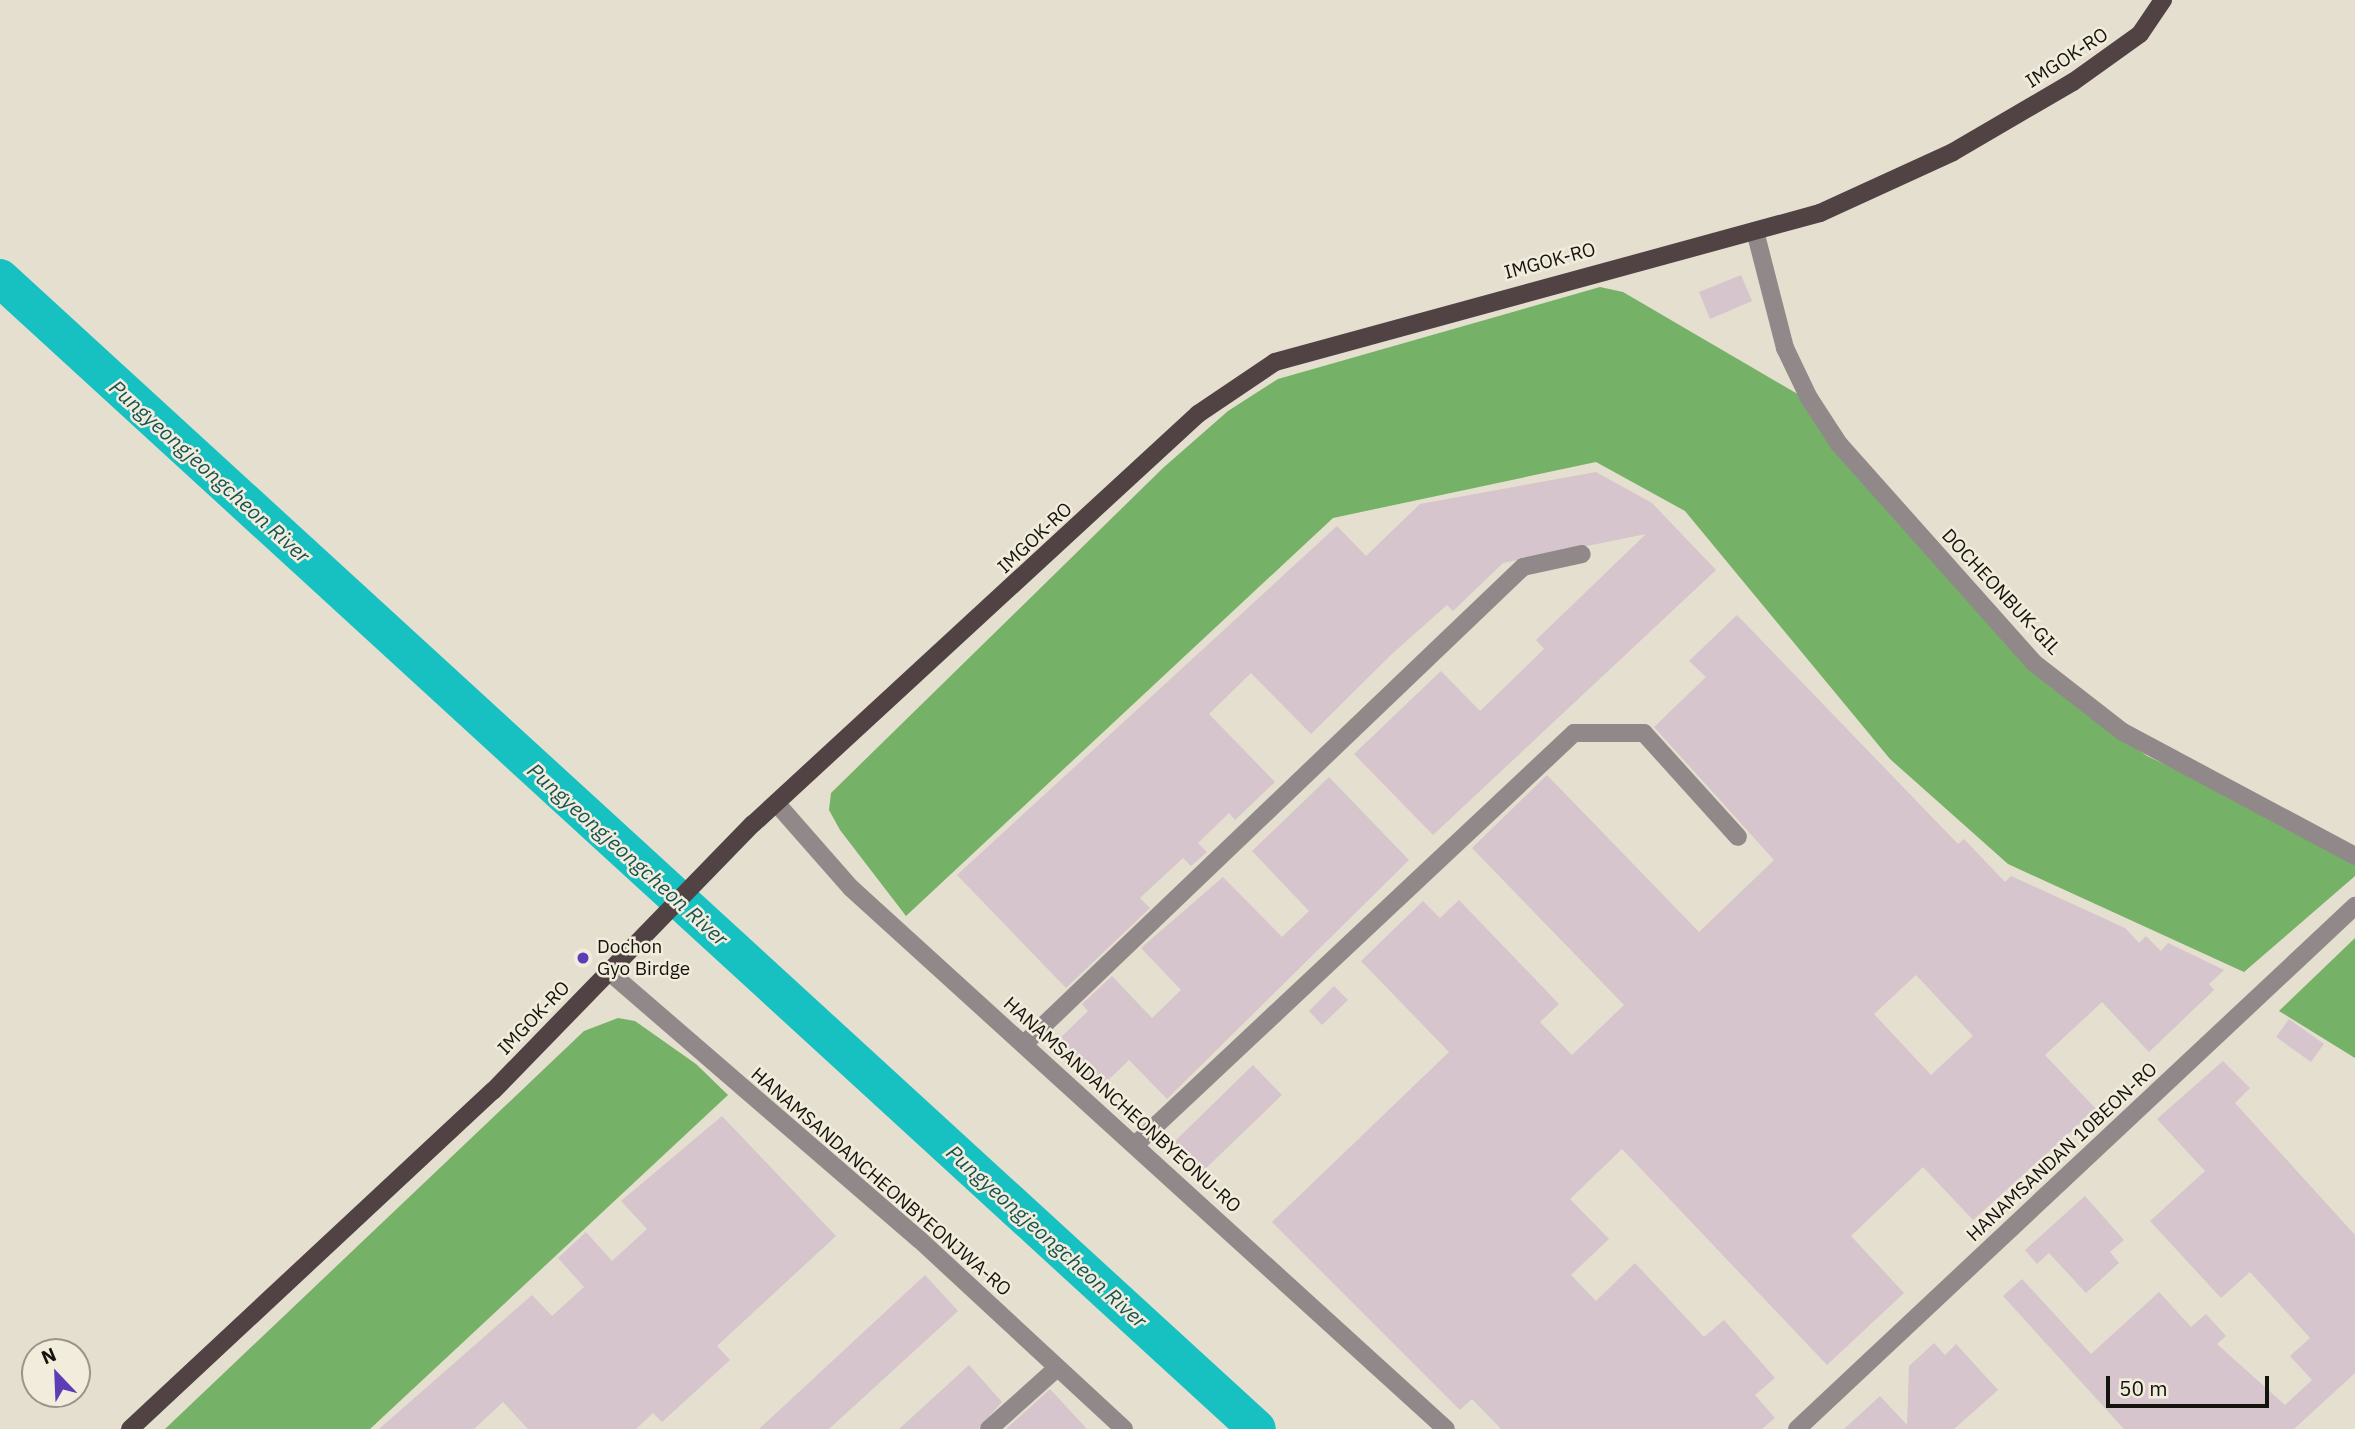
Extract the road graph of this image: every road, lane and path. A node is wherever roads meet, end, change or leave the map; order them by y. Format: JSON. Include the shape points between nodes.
{"nodes":[{"id":1,"x":2163,"y":0,"type":"edge"},
{"id":2,"x":1755,"y":231,"type":"junction"},
{"id":3,"x":1582,"y":554,"type":"dead end"},
{"id":4,"x":778,"y":805,"type":"junction"},
{"id":5,"x":1738,"y":836,"type":"dead end"},
{"id":6,"x":2355,"y":856,"type":"edge"},
{"id":7,"x":2355,"y":906,"type":"edge"},
{"id":8,"x":607,"y":971,"type":"junction"},
{"id":9,"x":1024,"y":1044,"type":"junction"},
{"id":10,"x":1135,"y":1145,"type":"junction"},
{"id":11,"x":1057,"y":1368,"type":"junction"},
{"id":12,"x":130,"y":1429,"type":"edge"},
{"id":13,"x":989,"y":1429,"type":"edge"},
{"id":14,"x":1124,"y":1429,"type":"edge"},
{"id":15,"x":1446,"y":1429,"type":"edge"},
{"id":16,"x":1797,"y":1429,"type":"edge"}],
"edges":[{"from":1,"to":2,"type":"main road","name":"IMGOK-RO","via":[[2140,34],[2073,82],[1953,152],[1820,213]]},
{"from":2,"to":4,"type":"main road","name":"IMGOK-RO","via":[[1275,362],[1198,414]]},
{"from":2,"to":6,"type":"street","name":"DOCHEONBUK-GIL","via":[[1785,348],[1809,398],[1839,444],[2033,662],[2123,732]]},
{"from":3,"to":9,"type":"street","via":[[1523,567]]},
{"from":4,"to":8,"type":"main road","name":"IMGOK-RO","via":[[753,824]]},
{"from":4,"to":9,"type":"street","name":"HANAMSANDANCHEONBYEONU-RO","via":[[850,888]]},
{"from":5,"to":10,"type":"street","via":[[1644,733],[1574,733]]},
{"from":7,"to":16,"type":"street","name":"HANAMSANDAN 10BEON-RO"},
{"from":8,"to":11,"type":"street","name":"HANAMSANDANCHEONBYEONJWA-RO"},
{"from":8,"to":12,"type":"main road","name":"IMGOK-RO","via":[[493,1091]]},
{"from":9,"to":10,"type":"street","name":"HANAMSANDANCHEONBYEONU-RO"},
{"from":10,"to":15,"type":"street","name":"HANAMSANDANCHEONBYEONU-RO"},
{"from":11,"to":13,"type":"street"},
{"from":11,"to":14,"type":"street","name":"HANAMSANDANCHEONBYEONJWA-RO"}]}
